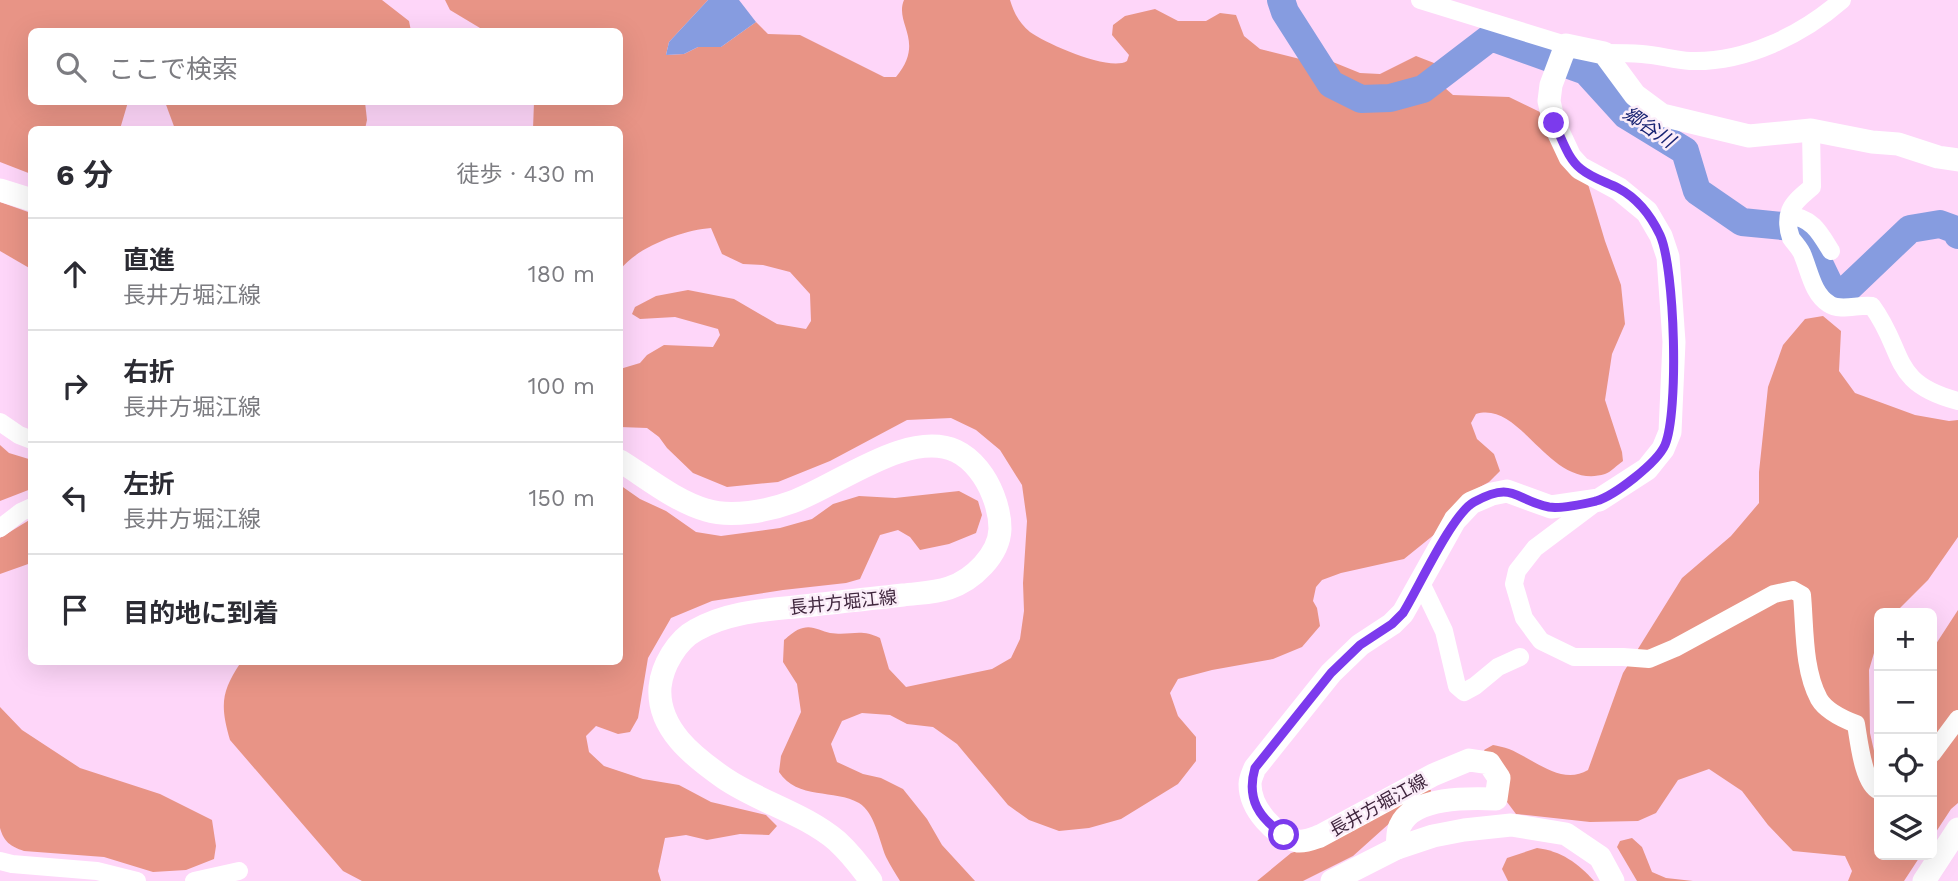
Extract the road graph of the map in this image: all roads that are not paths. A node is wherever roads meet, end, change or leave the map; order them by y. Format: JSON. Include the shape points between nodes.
{"nodes":[{"id":1,"x":1420,"y":0,"type":"edge"},
{"id":2,"x":1842,"y":0,"type":"edge"},
{"id":3,"x":1565,"y":49,"type":"junction"},
{"id":4,"x":1604,"y":53,"type":"junction"},
{"id":5,"x":1811,"y":130,"type":"junction"},
{"id":6,"x":1958,"y":160,"type":"edge"},
{"id":7,"x":0,"y":190,"type":"edge"},
{"id":8,"x":28,"y":199,"type":"edge"},
{"id":9,"x":1789,"y":216,"type":"junction"},
{"id":10,"x":1831,"y":251,"type":"dead end"},
{"id":11,"x":1958,"y":401,"type":"edge"},
{"id":12,"x":0,"y":422,"type":"edge"},
{"id":13,"x":28,"y":438,"type":"edge"},
{"id":14,"x":623,"y":463,"type":"edge"},
{"id":15,"x":1599,"y":500,"type":"junction"},
{"id":16,"x":28,"y":509,"type":"edge"},
{"id":17,"x":0,"y":528,"type":"edge"},
{"id":18,"x":1421,"y":583,"type":"junction"},
{"id":19,"x":1520,"y":657,"type":"dead end"},
{"id":20,"x":1958,"y":719,"type":"edge"},
{"id":21,"x":1937,"y":747,"type":"edge"},
{"id":22,"x":1874,"y":788,"type":"edge"},
{"id":23,"x":1496,"y":799,"type":"junction"},
{"id":24,"x":1511,"y":825,"type":"junction"},
{"id":25,"x":1958,"y":829,"type":"edge"},
{"id":26,"x":1397,"y":848,"type":"junction"},
{"id":27,"x":0,"y":861,"type":"edge"},
{"id":28,"x":239,"y":872,"type":"dead end"},
{"id":29,"x":137,"y":881,"type":"edge"},
{"id":30,"x":194,"y":881,"type":"edge"},
{"id":31,"x":871,"y":881,"type":"edge"},
{"id":32,"x":1332,"y":881,"type":"edge"},
{"id":33,"x":1614,"y":881,"type":"edge"},
{"id":34,"x":1924,"y":881,"type":"edge"}],
"edges":[{"from":1,"to":3,"type":"street"},
{"from":2,"to":4,"type":"street","via":[[1792,35],[1724,60]]},
{"from":3,"to":4,"type":"main road"},
{"from":3,"to":15,"type":"main road","name":"長井方堀江線","via":[[1549,101],[1570,157],[1647,212],[1668,257],[1674,342],[1670,432],[1647,469]]},
{"from":4,"to":5,"type":"main road","via":[[1635,94],[1662,114],[1749,136]]},
{"from":5,"to":6,"type":"main road","via":[[1898,144]]},
{"from":5,"to":9,"type":"street","via":[[1812,187]]},
{"from":7,"to":8,"type":"main road"},
{"from":9,"to":10,"type":"street","via":[[1807,219]]},
{"from":9,"to":11,"type":"street","via":[[1791,237],[1820,296],[1830,306],[1872,306],[1902,367],[1917,384]]},
{"from":12,"to":13,"type":"street"},
{"from":14,"to":31,"type":"main road","name":"長井方堀江線","via":[[683,500],[707,511],[732,513],[792,502],[871,464],[932,446],[956,451],[979,468],[998,509],[1000,530],[996,547],[970,578],[948,588],[918,593],[721,618],[694,631],[678,646],[660,685],[661,704],[672,732],[690,752],[726,780],[836,841]]},
{"from":15,"to":18,"type":"main road","name":"長井方堀江線","via":[[1550,507],[1507,491],[1471,503],[1455,520]]},
{"from":15,"to":22,"type":"street","via":[[1535,548],[1517,571],[1514,584],[1524,618],[1541,641],[1574,657],[1649,659],[1774,594],[1793,590],[1802,595],[1806,648],[1820,701],[1856,724],[1867,777]]},
{"from":16,"to":17,"type":"street"},
{"from":18,"to":19,"type":"street","via":[[1444,631],[1457,686],[1464,692]]},
{"from":18,"to":23,"type":"main road","name":"長井方堀江線","via":[[1403,613],[1331,673],[1255,768],[1250,784],[1253,800],[1270,825],[1301,841],[1320,836],[1469,760],[1489,763],[1499,778]]},
{"from":20,"to":21,"type":"street"},
{"from":23,"to":24,"type":"main road","name":"長井方堀江線"},
{"from":23,"to":26,"type":"main road","name":"長井方堀江線","via":[[1432,803],[1400,825]]},
{"from":24,"to":26,"type":"main road","via":[[1433,836]]},
{"from":24,"to":33,"type":"main road","via":[[1566,834],[1600,857]]},
{"from":25,"to":34,"type":"main road"},
{"from":26,"to":32,"type":"main road"},
{"from":27,"to":29,"type":"street","via":[[97,871]]},
{"from":28,"to":30,"type":"street"}]}
